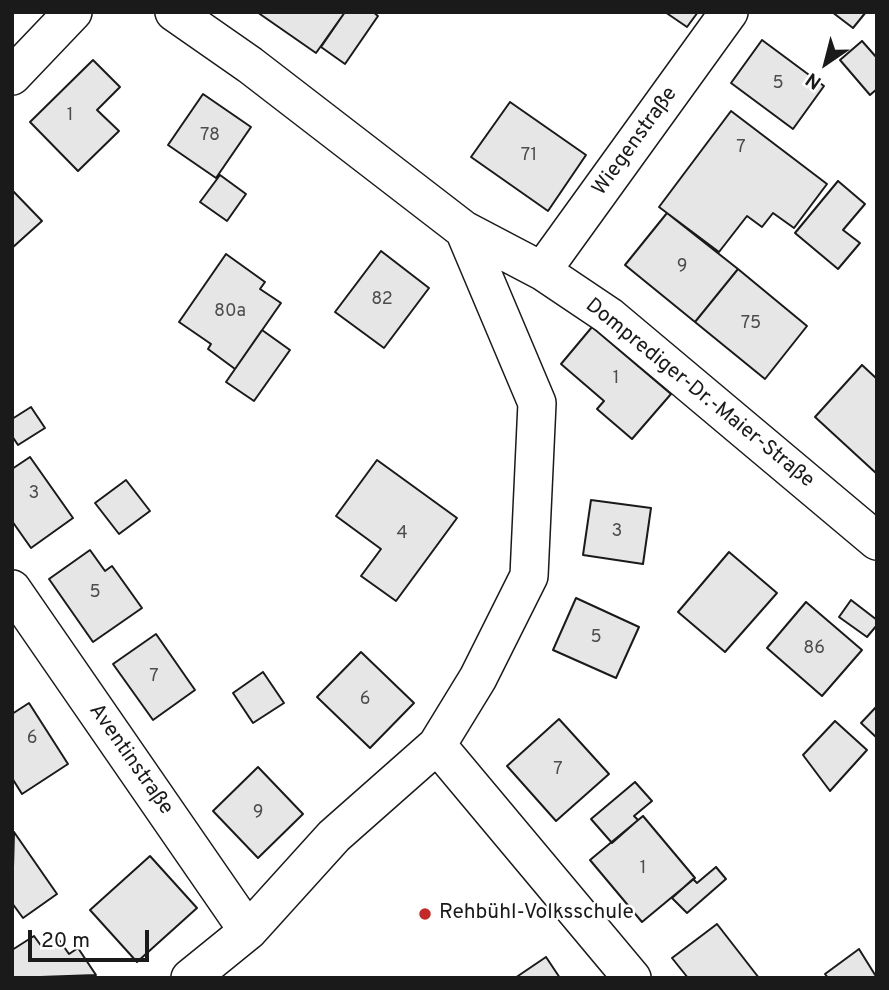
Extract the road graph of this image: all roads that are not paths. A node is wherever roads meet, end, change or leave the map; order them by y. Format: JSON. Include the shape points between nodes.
{"nodes":[{"id":1,"x":73,"y":12,"type":"edge"},
{"id":2,"x":174,"y":12,"type":"edge"},
{"id":3,"x":729,"y":12,"type":"edge"},
{"id":4,"x":12,"y":76,"type":"edge"},
{"id":5,"x":464,"y":230,"type":"junction"},
{"id":6,"x":542,"y":271,"type":"junction"},
{"id":7,"x":877,"y":541,"type":"edge"},
{"id":8,"x":12,"y":589,"type":"edge"},
{"id":9,"x":437,"y":745,"type":"junction"},
{"id":10,"x":247,"y":931,"type":"junction"},
{"id":11,"x":190,"y":978,"type":"edge"},
{"id":12,"x":632,"y":978,"type":"edge"}],
"edges":[{"from":1,"to":4,"type":"street"},
{"from":2,"to":5,"type":"street","name":"Domprediger-Dr.-Maier-Straße"},
{"from":3,"to":6,"type":"street","name":"Wiegenstraße"},
{"from":5,"to":6,"type":"street","name":"Domprediger-Dr.-Maier-Straße"},
{"from":5,"to":9,"type":"street","via":[[537,403],[529,576],[478,678]]},
{"from":6,"to":7,"type":"street","name":"Domprediger-Dr.-Maier-Straße","via":[[609,316]]},
{"from":8,"to":10,"type":"street","name":"Aventinstraße"},
{"from":9,"to":10,"type":"street","via":[[334,836]]},
{"from":9,"to":12,"type":"street"},
{"from":10,"to":11,"type":"street"}]}
